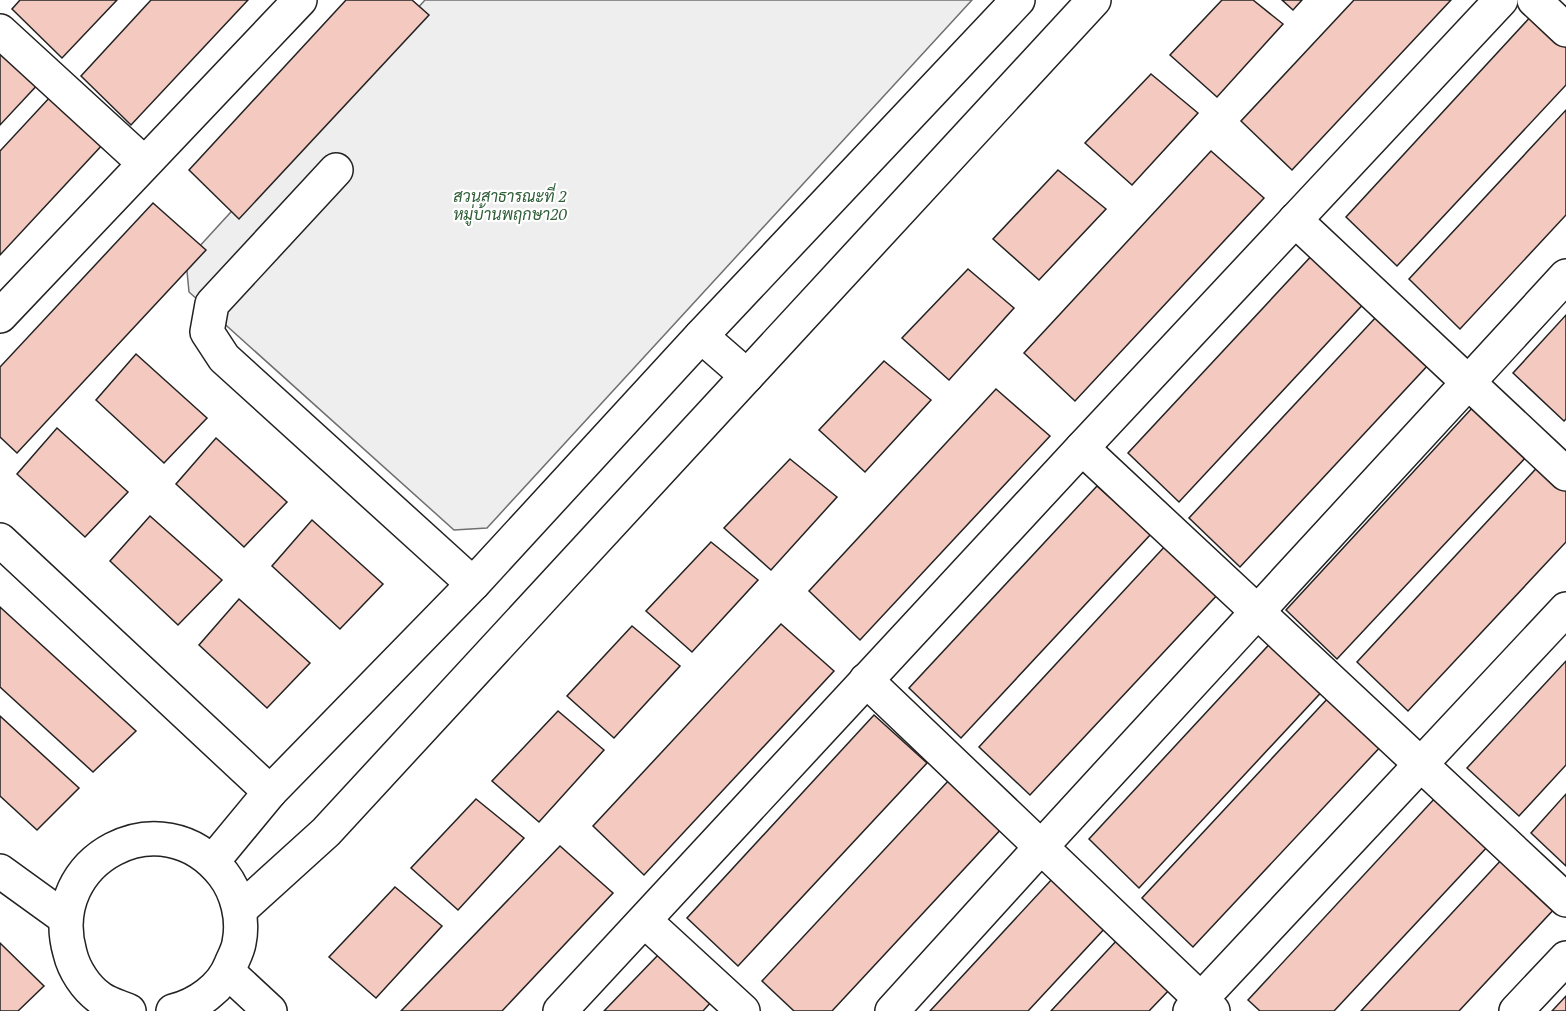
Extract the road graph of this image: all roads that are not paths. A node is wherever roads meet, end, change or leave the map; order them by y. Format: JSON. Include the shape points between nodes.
{"nodes":[{"id":1,"x":300,"y":0,"type":"edge"},
{"id":2,"x":1018,"y":0,"type":"edge"},
{"id":3,"x":1094,"y":0,"type":"edge"},
{"id":4,"x":1501,"y":0,"type":"edge"},
{"id":5,"x":1534,"y":0,"type":"edge"},
{"id":6,"x":1566,"y":30,"type":"edge"},
{"id":7,"x":0,"y":31,"type":"edge"},
{"id":8,"x":144,"y":163,"type":"junction"},
{"id":9,"x":336,"y":170,"type":"dead end"},
{"id":10,"x":1295,"y":220,"type":"junction"},
{"id":11,"x":1566,"y":276,"type":"edge"},
{"id":12,"x":0,"y":316,"type":"edge"},
{"id":13,"x":701,"y":336,"type":"junction"},
{"id":14,"x":747,"y":376,"type":"junction"},
{"id":15,"x":1468,"y":382,"type":"junction"},
{"id":16,"x":1082,"y":448,"type":"junction"},
{"id":17,"x":1566,"y":474,"type":"edge"},
{"id":18,"x":0,"y":540,"type":"edge"},
{"id":19,"x":473,"y":584,"type":"junction"},
{"id":20,"x":1566,"y":609,"type":"edge"},
{"id":21,"x":1257,"y":611,"type":"junction"},
{"id":22,"x":866,"y":680,"type":"junction"},
{"id":23,"x":1421,"y":764,"type":"junction"},
{"id":24,"x":270,"y":792,"type":"junction"},
{"id":25,"x":1041,"y":847,"type":"junction"},
{"id":26,"x":213,"y":861,"type":"junction"},
{"id":27,"x":0,"y":871,"type":"edge"},
{"id":28,"x":1566,"y":900,"type":"edge"},
{"id":29,"x":240,"y":910,"type":"junction"},
{"id":30,"x":65,"y":918,"type":"junction"},
{"id":31,"x":645,"y":921,"type":"junction"},
{"id":32,"x":1566,"y":958,"type":"edge"},
{"id":33,"x":228,"y":972,"type":"junction"},
{"id":34,"x":106,"y":1007,"type":"edge"},
{"id":35,"x":1201,"y":1007,"type":"edge"},
{"id":36,"x":173,"y":1011,"type":"edge"},
{"id":37,"x":270,"y":1011,"type":"edge"},
{"id":38,"x":560,"y":1011,"type":"edge"},
{"id":39,"x":743,"y":1011,"type":"edge"},
{"id":40,"x":892,"y":1011,"type":"edge"},
{"id":41,"x":1516,"y":1011,"type":"edge"}],
"edges":[{"from":1,"to":8,"type":"street"},
{"from":2,"to":13,"type":"street"},
{"from":3,"to":14,"type":"street"},
{"from":4,"to":10,"type":"street"},
{"from":5,"to":6,"type":"street"},
{"from":7,"to":8,"type":"street"},
{"from":8,"to":12,"type":"street"},
{"from":9,"to":19,"type":"street","via":[[212,304],[207,332],[224,358]]},
{"from":10,"to":15,"type":"street"},
{"from":10,"to":16,"type":"street"},
{"from":11,"to":15,"type":"street"},
{"from":13,"to":14,"type":"street"},
{"from":13,"to":19,"type":"street"},
{"from":14,"to":29,"type":"street","via":[[326,832]]},
{"from":15,"to":17,"type":"street"},
{"from":15,"to":21,"type":"street"},
{"from":16,"to":21,"type":"street"},
{"from":16,"to":22,"type":"street"},
{"from":18,"to":24,"type":"street"},
{"from":19,"to":24,"type":"street"},
{"from":20,"to":23,"type":"street"},
{"from":21,"to":23,"type":"street"},
{"from":21,"to":25,"type":"street"},
{"from":22,"to":25,"type":"street"},
{"from":22,"to":31,"type":"street"},
{"from":23,"to":28,"type":"street"},
{"from":23,"to":35,"type":"street"},
{"from":24,"to":26,"type":"street"},
{"from":25,"to":35,"type":"street"},
{"from":25,"to":40,"type":"street"},
{"from":26,"to":29,"type":"street","via":[[231,884]]},
{"from":26,"to":30,"type":"street","via":[[190,846],[163,838],[135,840],[109,850],[87,868],[72,892]]},
{"from":27,"to":30,"type":"street"},
{"from":29,"to":33,"type":"street","via":[[240,942]]},
{"from":30,"to":34,"type":"street","via":[[66,941],[73,963]]},
{"from":31,"to":38,"type":"street"},
{"from":31,"to":39,"type":"street"},
{"from":32,"to":41,"type":"street"},
{"from":33,"to":36,"type":"street","via":[[211,992],[188,1007]]},
{"from":33,"to":37,"type":"street"}]}
